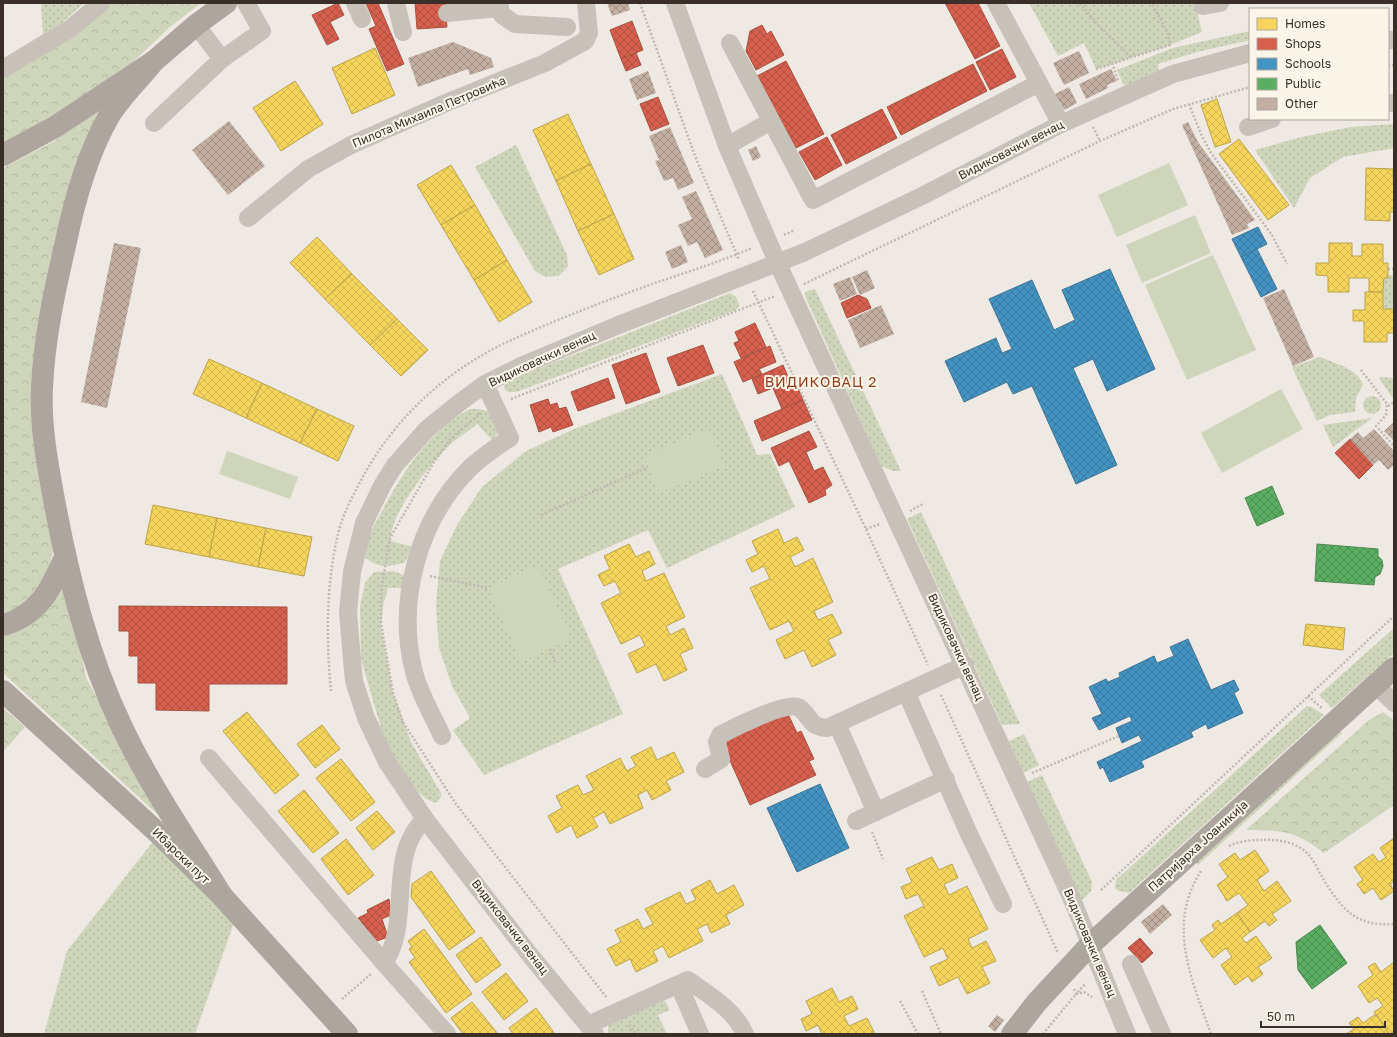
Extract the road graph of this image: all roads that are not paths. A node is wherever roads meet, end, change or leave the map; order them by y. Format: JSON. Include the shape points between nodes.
{"nodes":[{"id":1,"x":102,"y":3,"type":"edge"},
{"id":2,"x":226,"y":3,"type":"edge"},
{"id":3,"x":246,"y":3,"type":"edge"},
{"id":4,"x":355,"y":3,"type":"edge"},
{"id":5,"x":396,"y":3,"type":"edge"},
{"id":6,"x":586,"y":3,"type":"edge"},
{"id":7,"x":675,"y":3,"type":"edge"},
{"id":8,"x":996,"y":3,"type":"edge"},
{"id":9,"x":499,"y":6,"type":"edge"},
{"id":10,"x":448,"y":13,"type":"dead end"},
{"id":11,"x":362,"y":19,"type":"dead end"},
{"id":12,"x":196,"y":24,"type":"junction"},
{"id":13,"x":567,"y":27,"type":"dead end"},
{"id":14,"x":403,"y":32,"type":"dead end"},
{"id":15,"x":730,"y":43,"type":"dead end"},
{"id":16,"x":1249,"y":53,"type":"edge"},
{"id":17,"x":222,"y":59,"type":"junction"},
{"id":18,"x":153,"y":62,"type":"junction"},
{"id":19,"x":3,"y":69,"type":"edge"},
{"id":20,"x":1039,"y":83,"type":"junction"},
{"id":21,"x":1269,"y":120,"type":"edge"},
{"id":22,"x":772,"y":121,"type":"junction"},
{"id":23,"x":154,"y":124,"type":"dead end"},
{"id":24,"x":1061,"y":124,"type":"junction"},
{"id":25,"x":1248,"y":127,"type":"dead end"},
{"id":26,"x":727,"y":146,"type":"junction"},
{"id":27,"x":3,"y":154,"type":"edge"},
{"id":28,"x":248,"y":218,"type":"dead end"},
{"id":29,"x":778,"y":264,"type":"junction"},
{"id":30,"x":486,"y":384,"type":"junction"},
{"id":31,"x":65,"y":557,"type":"junction"},
{"id":32,"x":3,"y":625,"type":"edge"},
{"id":33,"x":964,"y":665,"type":"junction"},
{"id":34,"x":1394,"y":668,"type":"edge"},
{"id":35,"x":1376,"y":685,"type":"junction"},
{"id":36,"x":3,"y":691,"type":"edge"},
{"id":37,"x":906,"y":692,"type":"junction"},
{"id":38,"x":1394,"y":703,"type":"edge"},
{"id":39,"x":837,"y":724,"type":"junction"},
{"id":40,"x":442,"y":736,"type":"dead end"},
{"id":41,"x":209,"y":758,"type":"dead end"},
{"id":42,"x":704,"y":769,"type":"dead end"},
{"id":43,"x":946,"y":779,"type":"junction"},
{"id":44,"x":426,"y":819,"type":"junction"},
{"id":45,"x":222,"y":896,"type":"junction"},
{"id":46,"x":1003,"y":904,"type":"dead end"},
{"id":47,"x":1091,"y":944,"type":"junction"},
{"id":48,"x":384,"y":963,"type":"junction"},
{"id":49,"x":1131,"y":964,"type":"dead end"},
{"id":50,"x":679,"y":985,"type":"junction"},
{"id":51,"x":592,"y":1029,"type":"edge"},
{"id":52,"x":347,"y":1034,"type":"edge"},
{"id":53,"x":447,"y":1034,"type":"edge"},
{"id":54,"x":700,"y":1034,"type":"edge"},
{"id":55,"x":745,"y":1034,"type":"edge"},
{"id":56,"x":1012,"y":1034,"type":"edge"},
{"id":57,"x":1127,"y":1034,"type":"edge"},
{"id":58,"x":1162,"y":1034,"type":"edge"}],
"edges":[{"from":1,"to":19,"type":"street","via":[[71,28]]},
{"from":2,"to":12,"type":"main road"},
{"from":3,"to":17,"type":"street","via":[[262,31]]},
{"from":4,"to":11,"type":"street"},
{"from":5,"to":14,"type":"street"},
{"from":6,"to":28,"type":"street","name":"Пилота Михаила Петровића","via":[[589,33],[585,41],[544,63],[351,145],[308,169]]},
{"from":7,"to":26,"type":"street","name":"Видиковачки венац"},
{"from":8,"to":20,"type":"street"},
{"from":9,"to":10,"type":"street"},
{"from":9,"to":13,"type":"street","via":[[502,15],[515,24]]},
{"from":12,"to":17,"type":"street"},
{"from":12,"to":18,"type":"main road"},
{"from":15,"to":22,"type":"street"},
{"from":16,"to":24,"type":"street","name":"Видиковачки венац","via":[[1173,74]]},
{"from":17,"to":23,"type":"street"},
{"from":18,"to":27,"type":"main road","via":[[55,127]]},
{"from":18,"to":31,"type":"main road","via":[[110,115],[87,164],[68,232],[49,319],[42,391],[43,427],[48,470]]},
{"from":20,"to":22,"type":"street","via":[[814,200]]},
{"from":20,"to":24,"type":"street"},
{"from":21,"to":25,"type":"street"},
{"from":22,"to":26,"type":"street"},
{"from":24,"to":29,"type":"street","name":"Видиковачки венац","via":[[922,196]]},
{"from":26,"to":29,"type":"street","name":"Видиковачки венац"},
{"from":29,"to":30,"type":"street","name":"Видиковачки венац","via":[[616,326],[521,366]]},
{"from":29,"to":33,"type":"street","name":"Видиковачки венац"},
{"from":30,"to":40,"type":"street","via":[[510,438],[481,458],[446,498],[422,543],[414,573],[408,615],[412,660],[420,690]]},
{"from":30,"to":44,"type":"street","name":"Видиковачки венац","via":[[427,429],[395,465],[364,523],[352,572],[348,612],[356,688],[379,747]]},
{"from":31,"to":32,"type":"main road","via":[[48,593],[26,615]]},
{"from":31,"to":45,"type":"main road","via":[[93,653],[121,725],[137,758]]},
{"from":33,"to":37,"type":"street"},
{"from":33,"to":47,"type":"street","name":"Видиковачки венац"},
{"from":34,"to":35,"type":"main road","name":"Патријарха Јоаникија"},
{"from":35,"to":38,"type":"street"},
{"from":35,"to":47,"type":"main road","name":"Патријарха Јоаникија"},
{"from":36,"to":45,"type":"main road","name":"Ибарски пут","via":[[159,834]]},
{"from":37,"to":39,"type":"street"},
{"from":37,"to":43,"type":"street"},
{"from":39,"to":42,"type":"street","via":[[827,728],[818,727],[800,708],[784,707],[720,735],[717,740],[721,759]]},
{"from":39,"to":43,"type":"street","via":[[867,820]]},
{"from":41,"to":48,"type":"street"},
{"from":43,"to":46,"type":"street"},
{"from":44,"to":48,"type":"street","via":[[416,828],[408,844],[402,870],[395,941]]},
{"from":44,"to":51,"type":"street","name":"Видиковачки венац","via":[[530,955]]},
{"from":45,"to":52,"type":"main road","name":"Ибарски пут"},
{"from":47,"to":56,"type":"main road","name":"Патријарха Јоаникија","via":[[1037,1002]]},
{"from":47,"to":57,"type":"street","name":"Видиковачки венац"},
{"from":48,"to":53,"type":"street"},
{"from":49,"to":58,"type":"street"},
{"from":50,"to":51,"type":"street","via":[[618,1012]]},
{"from":50,"to":54,"type":"street"},
{"from":50,"to":55,"type":"street","via":[[688,980],[713,998],[738,1019]]}]}
